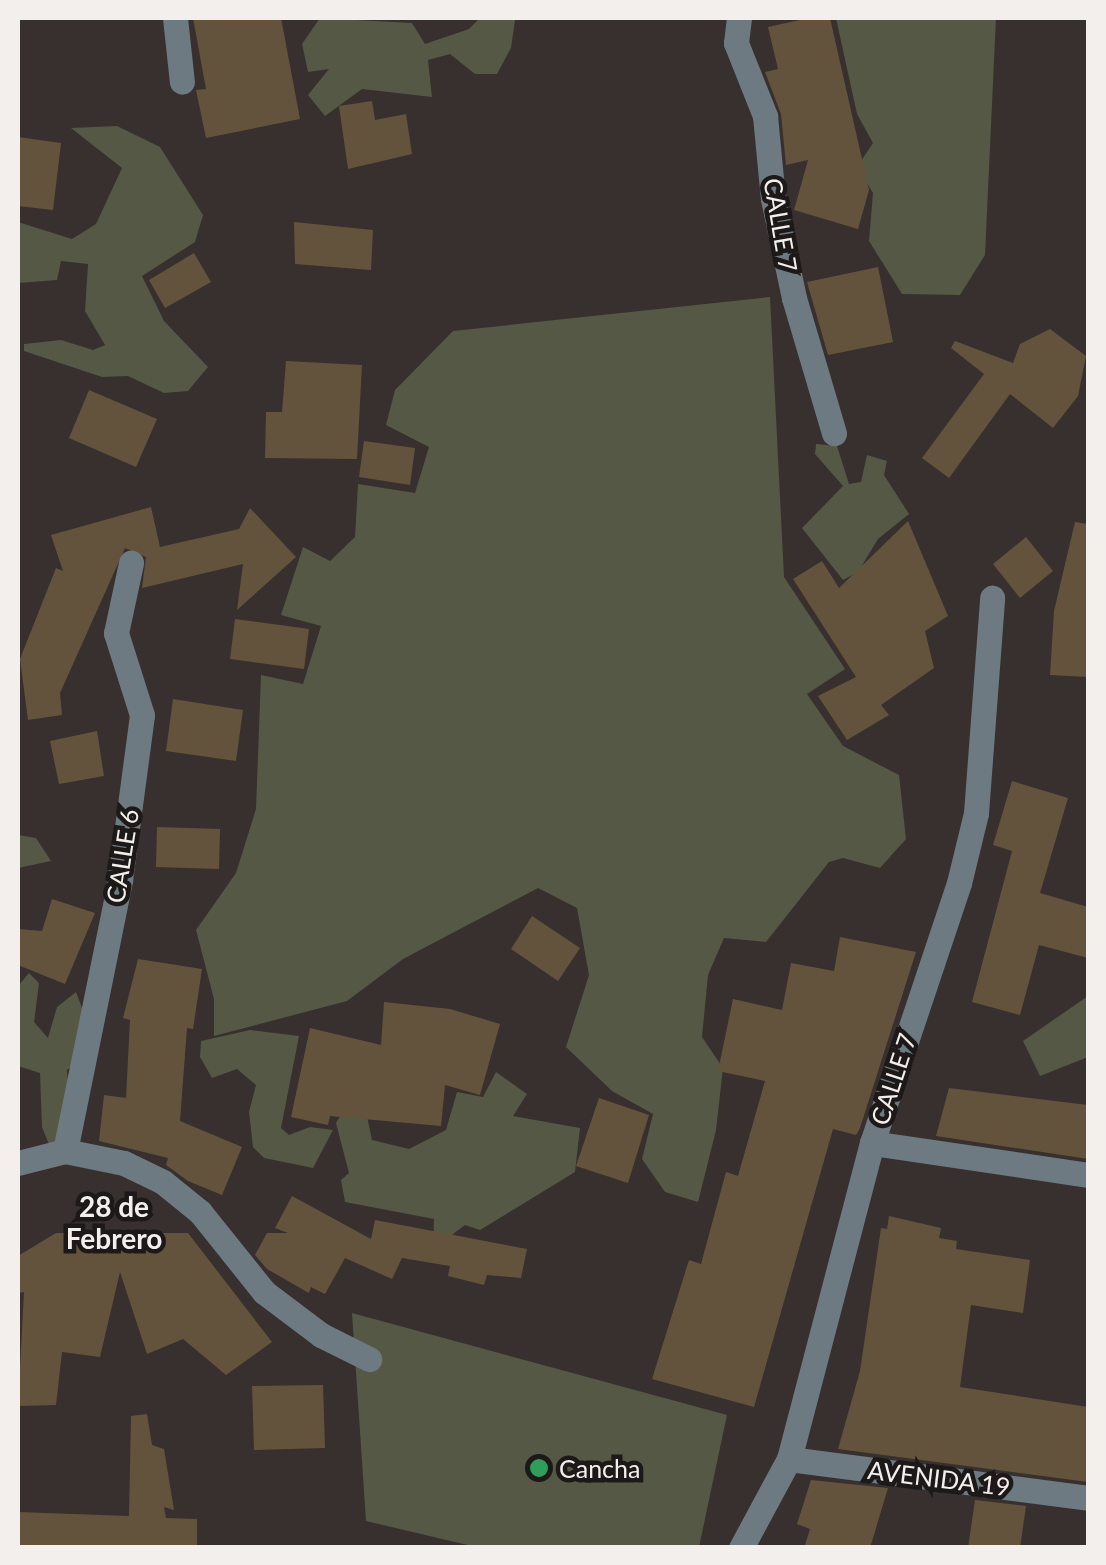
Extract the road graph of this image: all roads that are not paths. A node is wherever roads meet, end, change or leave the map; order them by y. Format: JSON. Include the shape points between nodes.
{"nodes":[{"id":1,"x":175,"y":18,"type":"edge"},
{"id":2,"x":739,"y":18,"type":"edge"},
{"id":3,"x":182,"y":82,"type":"dead end"},
{"id":4,"x":834,"y":434,"type":"dead end"},
{"id":5,"x":130,"y":563,"type":"dead end"},
{"id":6,"x":992,"y":598,"type":"dead end"},
{"id":7,"x":872,"y":1144,"type":"junction"},
{"id":8,"x":64,"y":1152,"type":"junction"},
{"id":9,"x":18,"y":1163,"type":"edge"},
{"id":10,"x":1088,"y":1175,"type":"edge"},
{"id":11,"x":369,"y":1359,"type":"dead end"},
{"id":12,"x":789,"y":1459,"type":"junction"},
{"id":13,"x":1088,"y":1498,"type":"edge"},
{"id":14,"x":741,"y":1548,"type":"edge"}],
"edges":[{"from":1,"to":3,"type":"street"},
{"from":2,"to":4,"type":"street","name":"CALLE 7","via":[[736,42],[765,116],[773,199],[794,298]]},
{"from":5,"to":8,"type":"street","name":"CALLE 6","via":[[116,633],[142,714],[120,880]]},
{"from":6,"to":7,"type":"street","name":"CALLE 7","via":[[976,813]]},
{"from":7,"to":10,"type":"street"},
{"from":7,"to":12,"type":"street","name":"CALLE 7"},
{"from":8,"to":9,"type":"street"},
{"from":8,"to":11,"type":"street","via":[[124,1163],[162,1182],[200,1212],[264,1292],[321,1335]]},
{"from":12,"to":13,"type":"street","name":"AVENIDA 19"},
{"from":12,"to":14,"type":"street","name":"CALLE 7"}]}
